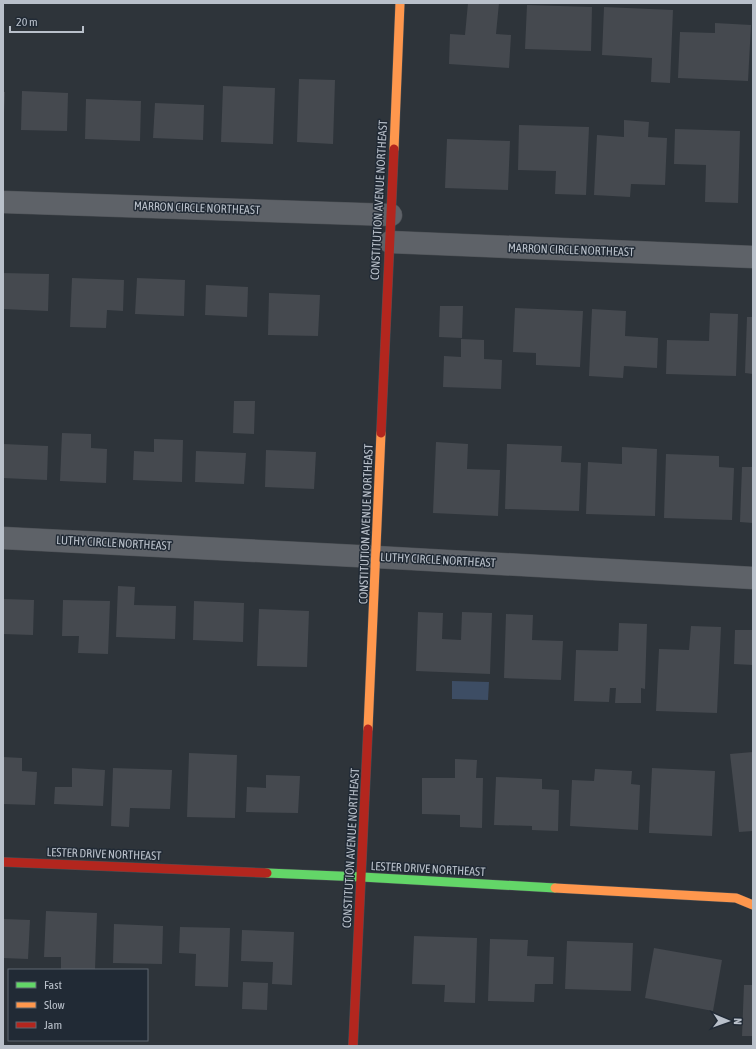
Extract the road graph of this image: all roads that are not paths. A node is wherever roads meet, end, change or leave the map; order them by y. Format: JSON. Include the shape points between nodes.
{"nodes":[{"id":1,"x":400,"y":3,"type":"edge"},
{"id":2,"x":3,"y":202,"type":"edge"},
{"id":3,"x":391,"y":215,"type":"junction"},
{"id":4,"x":390,"y":242,"type":"junction"},
{"id":5,"x":753,"y":257,"type":"edge"},
{"id":6,"x":3,"y":538,"type":"edge"},
{"id":7,"x":376,"y":557,"type":"junction"},
{"id":8,"x":753,"y":578,"type":"edge"},
{"id":9,"x":3,"y":862,"type":"edge"},
{"id":10,"x":362,"y":877,"type":"junction"},
{"id":11,"x":753,"y":905,"type":"edge"},
{"id":12,"x":353,"y":1046,"type":"edge"}],
"edges":[{"from":1,"to":3,"type":"street","name":"CONSTITUTION AVENUE NORTHEAST"},
{"from":2,"to":3,"type":"street","name":"MARRON CIRCLE NORTHEAST"},
{"from":3,"to":4,"type":"street","name":"CONSTITUTION AVENUE NORTHEAST"},
{"from":4,"to":5,"type":"street","name":"MARRON CIRCLE NORTHEAST"},
{"from":4,"to":7,"type":"street","name":"CONSTITUTION AVENUE NORTHEAST"},
{"from":6,"to":7,"type":"street","name":"LUTHY CIRCLE NORTHEAST"},
{"from":7,"to":8,"type":"street","name":"LUTHY CIRCLE NORTHEAST"},
{"from":7,"to":10,"type":"street","name":"CONSTITUTION AVENUE NORTHEAST"},
{"from":9,"to":10,"type":"street","name":"LESTER DRIVE NORTHEAST"},
{"from":10,"to":11,"type":"street","name":"LESTER DRIVE NORTHEAST","via":[[736,898]]},
{"from":10,"to":12,"type":"street","name":"CONSTITUTION AVENUE NORTHEAST"}]}
